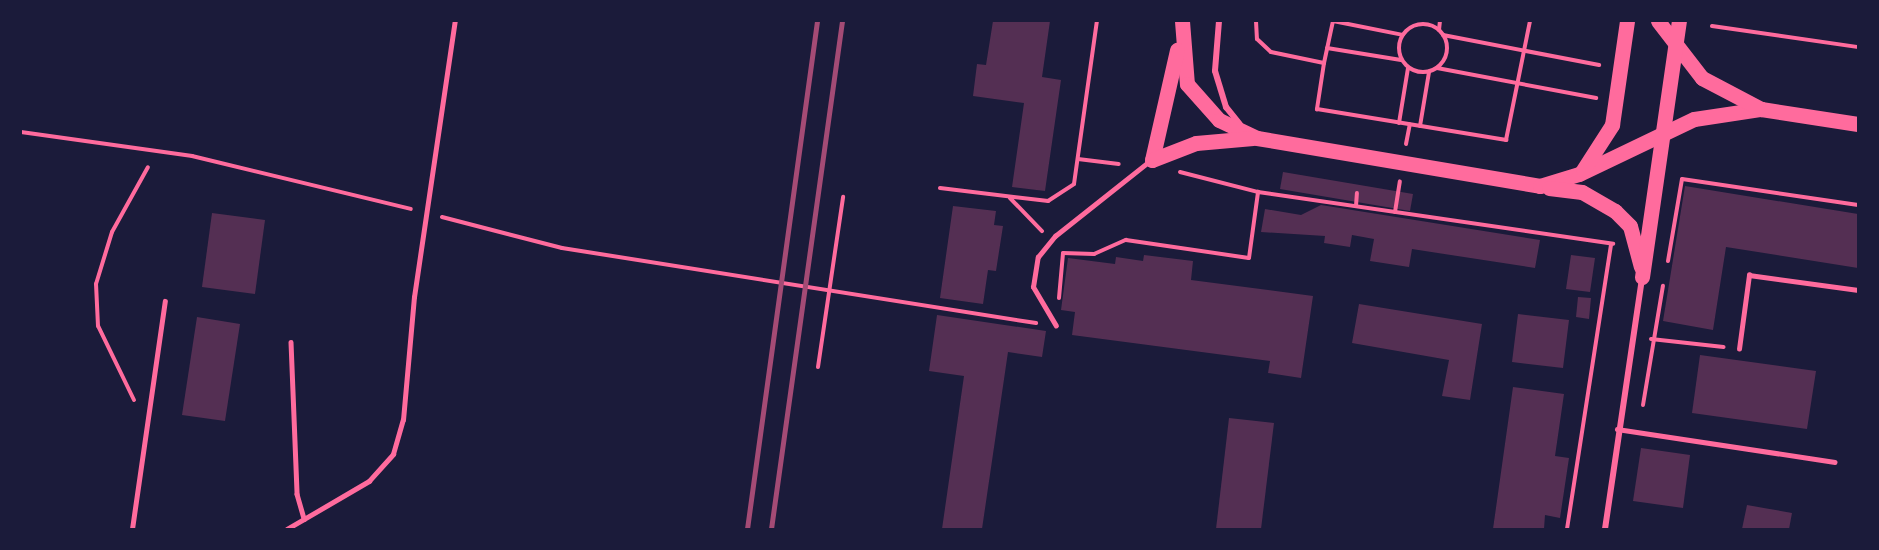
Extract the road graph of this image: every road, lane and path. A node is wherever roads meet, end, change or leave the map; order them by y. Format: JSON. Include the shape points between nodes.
{"nodes":[{"id":1,"x":455,"y":21,"type":"edge"},
{"id":2,"x":1097,"y":21,"type":"edge"},
{"id":3,"x":1220,"y":21,"type":"edge"},
{"id":4,"x":1256,"y":21,"type":"edge"},
{"id":5,"x":1333,"y":21,"type":"edge"},
{"id":6,"x":1440,"y":21,"type":"edge"},
{"id":7,"x":1530,"y":21,"type":"edge"},
{"id":8,"x":1627,"y":21,"type":"edge"},
{"id":9,"x":1658,"y":21,"type":"edge"},
{"id":10,"x":1679,"y":21,"type":"edge"},
{"id":11,"x":1419,"y":23,"type":"edge"},
{"id":12,"x":1712,"y":26,"type":"dead end"},
{"id":13,"x":1181,"y":28,"type":"edge"},
{"id":14,"x":1438,"y":30,"type":"junction"},
{"id":15,"x":1403,"y":35,"type":"junction"},
{"id":16,"x":1443,"y":35,"type":"junction"},
{"id":17,"x":1858,"y":47,"type":"edge"},
{"id":18,"x":1328,"y":48,"type":"junction"},
{"id":19,"x":1677,"y":48,"type":"junction"},
{"id":20,"x":1524,"y":50,"type":"junction"},
{"id":21,"x":1402,"y":60,"type":"junction"},
{"id":22,"x":1324,"y":63,"type":"junction"},
{"id":23,"x":1408,"y":68,"type":"junction"},
{"id":24,"x":1437,"y":68,"type":"junction"},
{"id":25,"x":1429,"y":72,"type":"junction"},
{"id":26,"x":1601,"y":76,"type":"dead end"},
{"id":27,"x":1518,"y":83,"type":"junction"},
{"id":28,"x":1599,"y":87,"type":"dead end"},
{"id":29,"x":1761,"y":108,"type":"junction"},
{"id":30,"x":1399,"y":123,"type":"junction"},
{"id":31,"x":1858,"y":124,"type":"edge"},
{"id":32,"x":1420,"y":126,"type":"junction"},
{"id":33,"x":1666,"y":130,"type":"junction"},
{"id":34,"x":21,"y":132,"type":"edge"},
{"id":35,"x":1257,"y":138,"type":"junction"},
{"id":36,"x":1152,"y":160,"type":"junction"},
{"id":37,"x":148,"y":167,"type":"dead end"},
{"id":38,"x":1579,"y":174,"type":"junction"},
{"id":39,"x":1540,"y":186,"type":"junction"},
{"id":40,"x":940,"y":188,"type":"dead end"},
{"id":41,"x":1358,"y":193,"type":"dead end"},
{"id":42,"x":843,"y":197,"type":"dead end"},
{"id":43,"x":1010,"y":198,"type":"junction"},
{"id":44,"x":1356,"y":206,"type":"junction"},
{"id":45,"x":1858,"y":206,"type":"edge"},
{"id":46,"x":416,"y":210,"type":"dead end"},
{"id":47,"x":438,"y":216,"type":"dead end"},
{"id":48,"x":1641,"y":239,"type":"junction"},
{"id":49,"x":1051,"y":240,"type":"junction"},
{"id":50,"x":1672,"y":243,"type":"junction"},
{"id":51,"x":1611,"y":245,"type":"junction"},
{"id":52,"x":1064,"y":253,"type":"junction"},
{"id":53,"x":1642,"y":277,"type":"joint"},
{"id":54,"x":830,"y":287,"type":"junction"},
{"id":55,"x":1858,"y":290,"type":"edge"},
{"id":56,"x":165,"y":301,"type":"dead end"},
{"id":57,"x":1044,"y":324,"type":"dead end"},
{"id":58,"x":1056,"y":326,"type":"joint"},
{"id":59,"x":1632,"y":336,"type":"junction"},
{"id":60,"x":1653,"y":339,"type":"junction"},
{"id":61,"x":291,"y":342,"type":"dead end"},
{"id":62,"x":1739,"y":349,"type":"joint"},
{"id":63,"x":818,"y":367,"type":"dead end"},
{"id":64,"x":147,"y":425,"type":"junction"},
{"id":65,"x":1617,"y":429,"type":"junction"},
{"id":66,"x":1638,"y":432,"type":"junction"},
{"id":67,"x":1835,"y":462,"type":"dead end"},
{"id":68,"x":304,"y":519,"type":"junction"},
{"id":69,"x":132,"y":529,"type":"edge"},
{"id":70,"x":287,"y":529,"type":"edge"},
{"id":71,"x":1567,"y":529,"type":"edge"},
{"id":72,"x":1605,"y":529,"type":"edge"}],
"edges":[{"from":1,"to":68,"type":"lane","via":[[414,297],[403,420],[393,454],[369,481]]},
{"from":2,"to":43,"type":"path","via":[[1074,184],[1048,201]]},
{"from":3,"to":35,"type":"street","via":[[1215,50],[1218,87],[1226,107]]},
{"from":4,"to":22,"type":"path","via":[[1257,39],[1271,52]]},
{"from":5,"to":15,"type":"path"},
{"from":5,"to":18,"type":"path"},
{"from":6,"to":14,"type":"path"},
{"from":7,"to":20,"type":"path"},
{"from":8,"to":38,"type":"main road","via":[[1612,125]]},
{"from":9,"to":19,"type":"main road"},
{"from":10,"to":19,"type":"main road"},
{"from":11,"to":14,"type":"path"},
{"from":11,"to":15,"type":"path"},
{"from":12,"to":17,"type":"path"},
{"from":13,"to":35,"type":"main road","via":[[1187,84],[1219,120]]},
{"from":13,"to":36,"type":"main road"},
{"from":14,"to":16,"type":"path"},
{"from":15,"to":21,"type":"path"},
{"from":16,"to":20,"type":"path"},
{"from":16,"to":24,"type":"path","via":[[1446,54]]},
{"from":18,"to":21,"type":"path"},
{"from":18,"to":22,"type":"path"},
{"from":19,"to":29,"type":"main road","via":[[1702,78]]},
{"from":19,"to":33,"type":"main road"},
{"from":20,"to":26,"type":"path","via":[[1603,65]]},
{"from":20,"to":27,"type":"path"},
{"from":21,"to":23,"type":"path"},
{"from":22,"to":30,"type":"path","via":[[1317,109]]},
{"from":23,"to":25,"type":"path"},
{"from":23,"to":30,"type":"path"},
{"from":24,"to":25,"type":"path"},
{"from":24,"to":27,"type":"path"},
{"from":25,"to":32,"type":"path"},
{"from":27,"to":28,"type":"path","via":[[1596,98]]},
{"from":27,"to":32,"type":"path","via":[[1506,140]]},
{"from":29,"to":31,"type":"main road"},
{"from":29,"to":33,"type":"main road","via":[[1694,119]]},
{"from":30,"to":32,"type":"path"},
{"from":33,"to":38,"type":"main road"},
{"from":33,"to":48,"type":"main road"},
{"from":34,"to":46,"type":"path","via":[[192,156]]},
{"from":35,"to":36,"type":"main road","via":[[1217,138]]},
{"from":35,"to":39,"type":"main road"},
{"from":36,"to":49,"type":"lane"},
{"from":37,"to":64,"type":"path","via":[[112,231],[96,284],[98,326]]},
{"from":38,"to":39,"type":"main road"},
{"from":39,"to":48,"type":"main road","via":[[1582,192],[1615,211]]},
{"from":40,"to":43,"type":"path"},
{"from":41,"to":44,"type":"path"},
{"from":42,"to":54,"type":"path"},
{"from":43,"to":49,"type":"path"},
{"from":44,"to":51,"type":"path"},
{"from":44,"to":52,"type":"path","via":[[1258,192],[1249,258],[1126,240],[1094,254]]},
{"from":45,"to":50,"type":"path","via":[[1683,179]]},
{"from":47,"to":54,"type":"path","via":[[562,248]]},
{"from":48,"to":50,"type":"path"},
{"from":48,"to":51,"type":"path"},
{"from":48,"to":53,"type":"main road"},
{"from":49,"to":52,"type":"path"},
{"from":49,"to":58,"type":"lane","via":[[1038,257],[1033,286]]},
{"from":50,"to":60,"type":"path"},
{"from":51,"to":71,"type":"path"},
{"from":52,"to":58,"type":"path"},
{"from":53,"to":59,"type":"street"},
{"from":54,"to":57,"type":"path"},
{"from":54,"to":63,"type":"path"},
{"from":55,"to":62,"type":"lane","via":[[1749,275]]},
{"from":56,"to":64,"type":"lane"},
{"from":59,"to":60,"type":"path"},
{"from":59,"to":65,"type":"street"},
{"from":60,"to":62,"type":"path"},
{"from":60,"to":66,"type":"path"},
{"from":61,"to":68,"type":"lane","via":[[297,494]]},
{"from":64,"to":69,"type":"lane"},
{"from":65,"to":66,"type":"lane"},
{"from":65,"to":72,"type":"street"},
{"from":66,"to":67,"type":"lane"},
{"from":68,"to":70,"type":"lane"}]}
